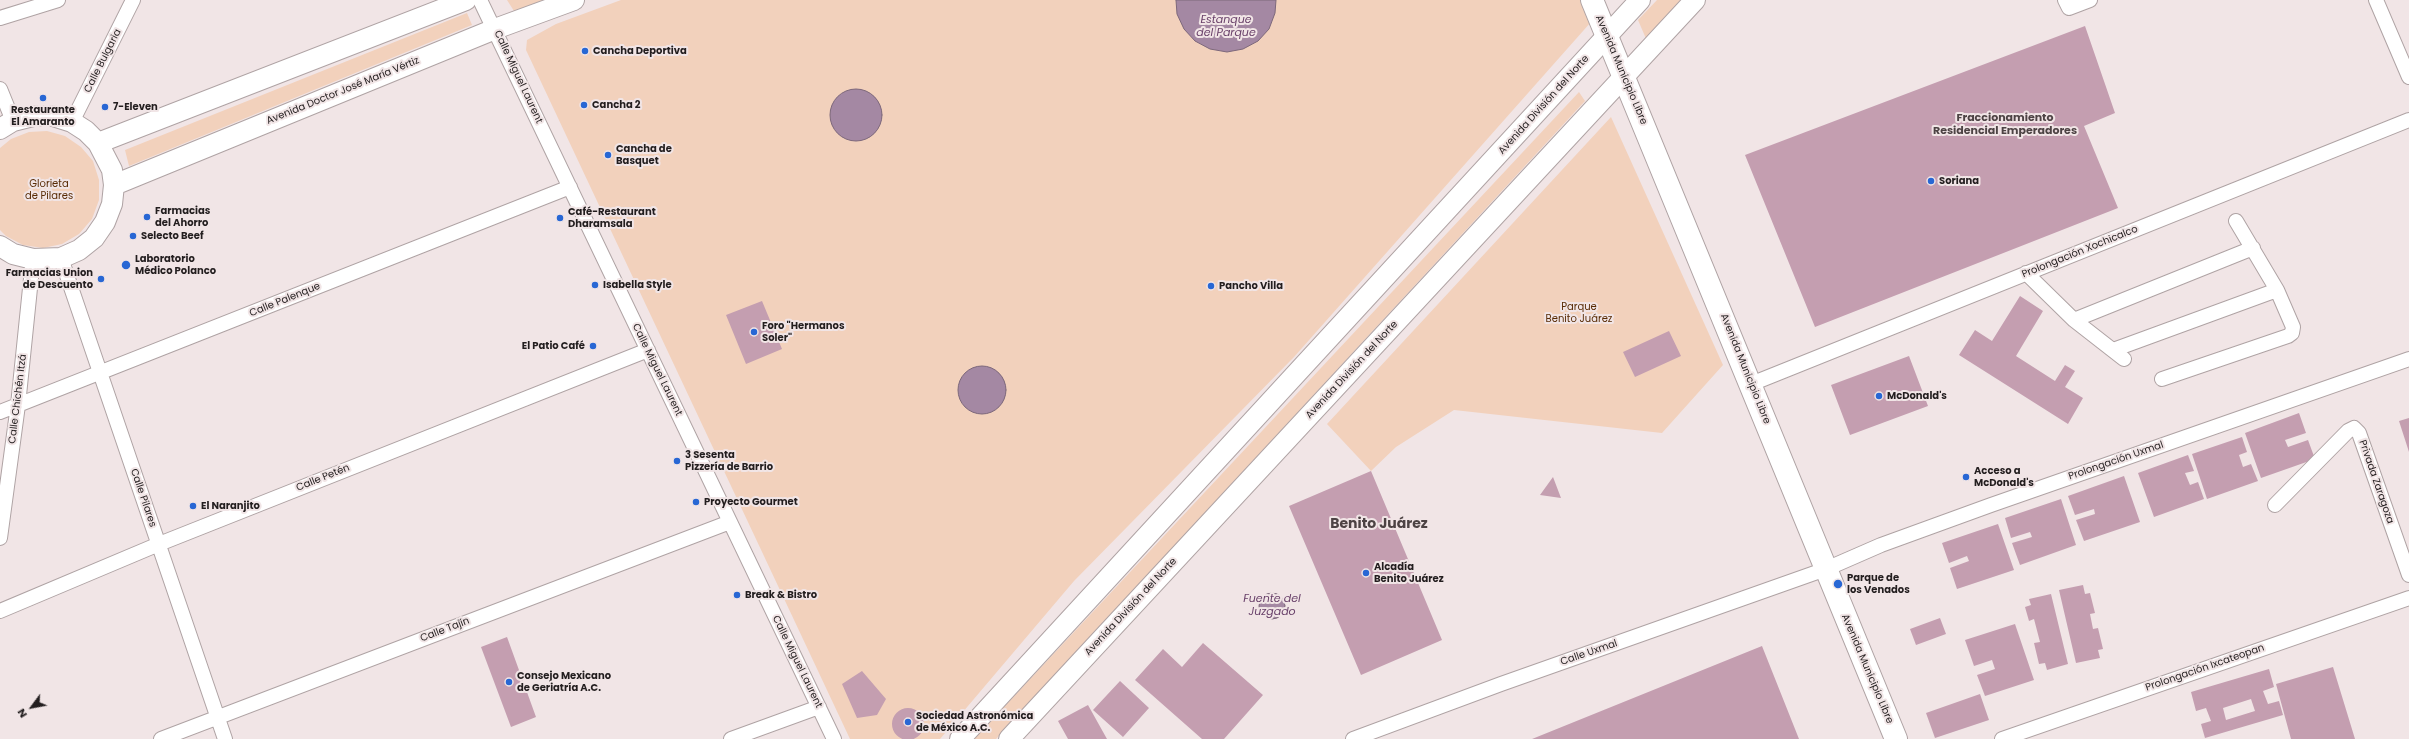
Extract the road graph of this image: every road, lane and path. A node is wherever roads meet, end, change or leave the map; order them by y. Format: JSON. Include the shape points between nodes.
{"nodes":[{"id":1,"x":58,"y":0,"type":"edge"},
{"id":2,"x":133,"y":0,"type":"edge"},
{"id":3,"x":466,"y":0,"type":"edge"},
{"id":4,"x":480,"y":0,"type":"edge"},
{"id":5,"x":574,"y":0,"type":"edge"},
{"id":6,"x":1592,"y":0,"type":"edge"},
{"id":7,"x":1640,"y":0,"type":"edge"},
{"id":8,"x":1695,"y":0,"type":"edge"},
{"id":9,"x":2090,"y":0,"type":"edge"},
{"id":10,"x":2376,"y":0,"type":"edge"},
{"id":11,"x":2067,"y":4,"type":"edge"},
{"id":12,"x":0,"y":18,"type":"edge"},
{"id":13,"x":495,"y":29,"type":"junction"},
{"id":14,"x":1607,"y":37,"type":"junction"},
{"id":15,"x":2409,"y":77,"type":"edge"},
{"id":16,"x":1624,"y":78,"type":"junction"},
{"id":17,"x":0,"y":89,"type":"edge"},
{"id":18,"x":2409,"y":120,"type":"edge"},
{"id":19,"x":72,"y":122,"type":"junction"},
{"id":20,"x":7,"y":125,"type":"edge"},
{"id":21,"x":98,"y":143,"type":"junction"},
{"id":22,"x":114,"y":185,"type":"junction"},
{"id":23,"x":570,"y":187,"type":"junction"},
{"id":24,"x":2236,"y":221,"type":"dead end"},
{"id":25,"x":0,"y":246,"type":"edge"},
{"id":26,"x":2253,"y":248,"type":"junction"},
{"id":27,"x":61,"y":258,"type":"junction"},
{"id":28,"x":33,"y":259,"type":"junction"},
{"id":29,"x":2026,"y":274,"type":"junction"},
{"id":30,"x":2278,"y":290,"type":"junction"},
{"id":31,"x":2074,"y":320,"type":"junction"},
{"id":32,"x":648,"y":350,"type":"junction"},
{"id":33,"x":2409,"y":359,"type":"edge"},
{"id":34,"x":101,"y":373,"type":"junction"},
{"id":35,"x":2162,"y":379,"type":"dead end"},
{"id":36,"x":1751,"y":384,"type":"junction"},
{"id":37,"x":18,"y":406,"type":"junction"},
{"id":38,"x":0,"y":412,"type":"edge"},
{"id":39,"x":2274,"y":505,"type":"dead end"},
{"id":40,"x":730,"y":522,"type":"junction"},
{"id":41,"x":0,"y":538,"type":"edge"},
{"id":42,"x":159,"y":544,"type":"junction"},
{"id":43,"x":1826,"y":570,"type":"junction"},
{"id":44,"x":2409,"y":575,"type":"edge"},
{"id":45,"x":2409,"y":598,"type":"edge"},
{"id":46,"x":0,"y":611,"type":"edge"},
{"id":47,"x":819,"y":707,"type":"junction"},
{"id":48,"x":218,"y":717,"type":"junction"},
{"id":49,"x":161,"y":739,"type":"edge"},
{"id":50,"x":225,"y":739,"type":"edge"},
{"id":51,"x":731,"y":739,"type":"edge"},
{"id":52,"x":834,"y":739,"type":"edge"},
{"id":53,"x":960,"y":739,"type":"edge"},
{"id":54,"x":1009,"y":739,"type":"edge"},
{"id":55,"x":1353,"y":739,"type":"edge"},
{"id":56,"x":1896,"y":739,"type":"edge"},
{"id":57,"x":2002,"y":739,"type":"edge"}],
"edges":[{"from":1,"to":12,"type":"street"},
{"from":2,"to":19,"type":"street","name":"Calle Bulgaria"},
{"from":3,"to":21,"type":"main road"},
{"from":4,"to":13,"type":"street","name":"Calle Miguel Laurent"},
{"from":5,"to":13,"type":"main road","name":"Avenida Doctor José María Vértiz"},
{"from":6,"to":14,"type":"main road","name":"Avenida Municipio Libre"},
{"from":7,"to":14,"type":"main road","name":"Avenida División del Norte"},
{"from":8,"to":16,"type":"main road","name":"Avenida División del Norte"},
{"from":9,"to":11,"type":"street"},
{"from":10,"to":15,"type":"street"},
{"from":13,"to":22,"type":"main road","name":"Avenida Doctor José María Vértiz"},
{"from":13,"to":23,"type":"street","name":"Calle Miguel Laurent"},
{"from":14,"to":16,"type":"main road","name":"Avenida Municipio Libre"},
{"from":14,"to":53,"type":"main road","name":"Avenida División del Norte"},
{"from":16,"to":36,"type":"main road","name":"Avenida Municipio Libre"},
{"from":16,"to":54,"type":"main road","name":"Avenida División del Norte"},
{"from":17,"to":20,"type":"street"},
{"from":18,"to":29,"type":"street","name":"Prolongación Xochicalco"},
{"from":19,"to":20,"type":"main road","via":[[53,116],[33,116]]},
{"from":19,"to":21,"type":"main road"},
{"from":21,"to":22,"type":"main road","via":[[112,170]]},
{"from":22,"to":27,"type":"main road","via":[[112,204],[105,222],[94,238],[79,250]]},
{"from":23,"to":32,"type":"street","name":"Calle Miguel Laurent"},
{"from":23,"to":34,"type":"street","name":"Calle Palenque"},
{"from":24,"to":26,"type":"street"},
{"from":25,"to":28,"type":"main road","via":[[13,254]]},
{"from":26,"to":30,"type":"street"},
{"from":26,"to":31,"type":"street"},
{"from":27,"to":28,"type":"main road"},
{"from":27,"to":34,"type":"street","name":"Calle Pilares"},
{"from":28,"to":37,"type":"street","name":"Calle Chichén Itzá"},
{"from":29,"to":31,"type":"street"},
{"from":29,"to":36,"type":"street","name":"Prolongación Xochicalco"},
{"from":30,"to":31,"type":"street","via":[[2119,355]]},
{"from":30,"to":35,"type":"street","via":[[2293,327],[2292,333]]},
{"from":32,"to":40,"type":"street","name":"Calle Miguel Laurent"},
{"from":32,"to":42,"type":"street","name":"Calle Petén"},
{"from":33,"to":43,"type":"street","name":"Prolongación Uxmal","via":[[1991,505],[1881,545]]},
{"from":34,"to":37,"type":"street","name":"Calle Palenque"},
{"from":34,"to":42,"type":"street","name":"Calle Pilares"},
{"from":36,"to":43,"type":"main road","name":"Avenida Municipio Libre"},
{"from":37,"to":38,"type":"street","name":"Calle Palenque"},
{"from":37,"to":41,"type":"street","name":"Calle Chichén Itzá"},
{"from":39,"to":44,"type":"street","name":"Privada Zaragoza","via":[[2354,428],[2359,434]]},
{"from":40,"to":47,"type":"street","name":"Calle Miguel Laurent"},
{"from":40,"to":48,"type":"street","name":"Calle Tajín"},
{"from":42,"to":46,"type":"street","name":"Calle Petén"},
{"from":42,"to":48,"type":"street","name":"Calle Pilares"},
{"from":43,"to":55,"type":"street","name":"Calle Uxmal"},
{"from":43,"to":56,"type":"main road","name":"Avenida Municipio Libre"},
{"from":45,"to":57,"type":"street","name":"Prolongación Ixcateopan"},
{"from":47,"to":51,"type":"street"},
{"from":47,"to":52,"type":"street","name":"Calle Miguel Laurent"},
{"from":48,"to":49,"type":"street","name":"Calle Tajín"},
{"from":48,"to":50,"type":"street","name":"Calle Pilares"}]}
